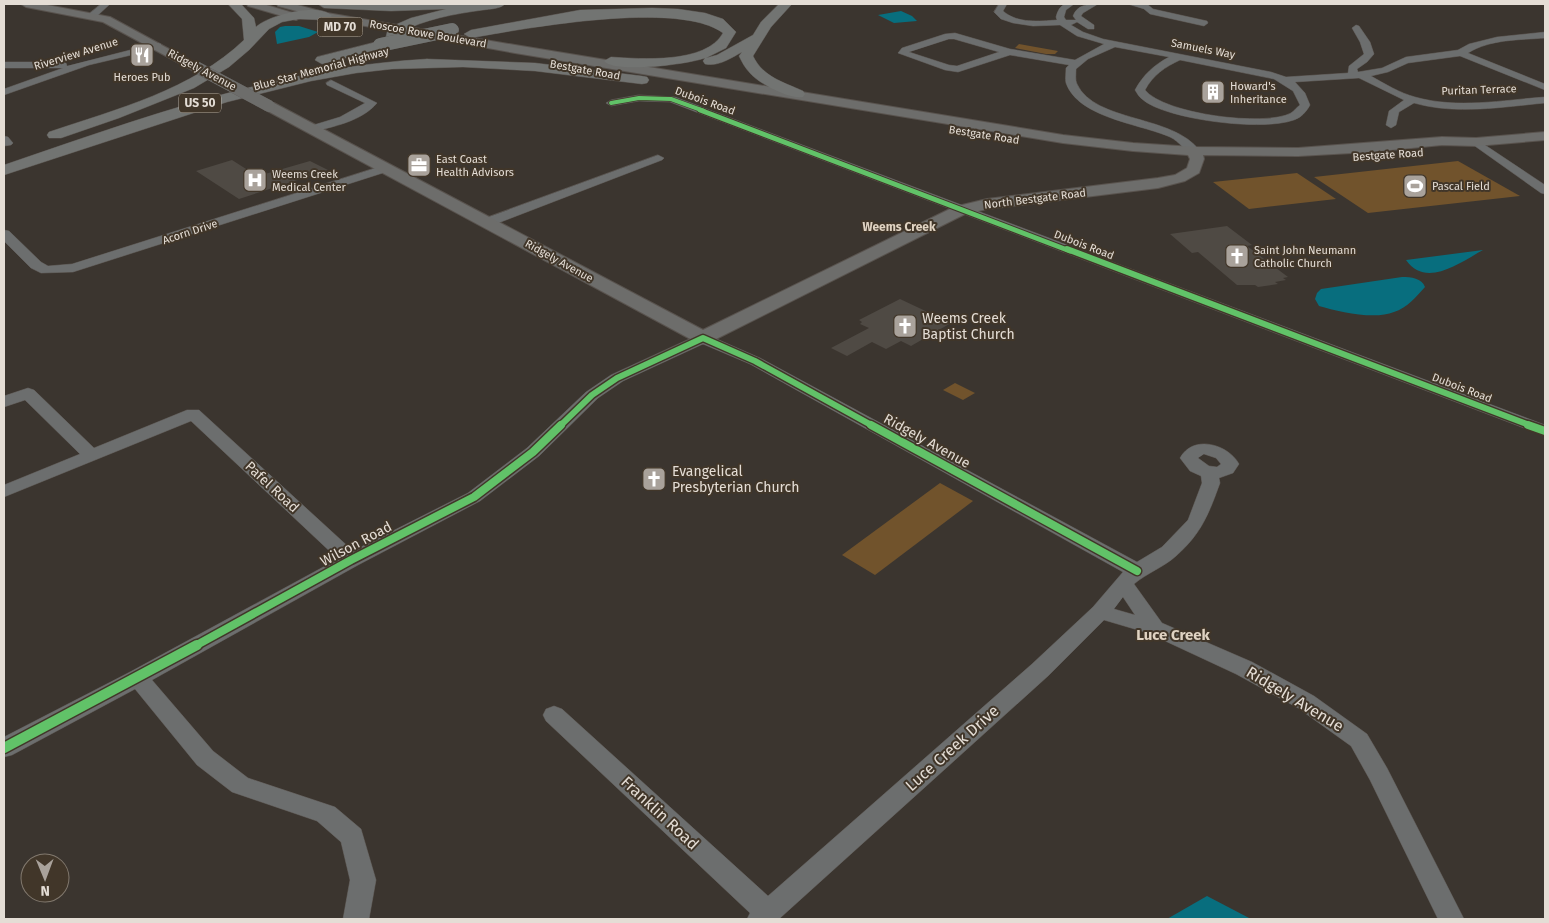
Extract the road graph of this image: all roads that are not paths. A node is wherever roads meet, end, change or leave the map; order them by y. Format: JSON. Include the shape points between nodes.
{"nodes":[{"id":1,"x":31,"y":4,"type":"edge"},
{"id":2,"x":106,"y":4,"type":"edge"},
{"id":3,"x":234,"y":4,"type":"edge"},
{"id":4,"x":252,"y":4,"type":"edge"},
{"id":5,"x":471,"y":4,"type":"edge"},
{"id":6,"x":499,"y":4,"type":"edge"},
{"id":7,"x":591,"y":4,"type":"edge"},
{"id":8,"x":646,"y":4,"type":"edge"},
{"id":9,"x":786,"y":4,"type":"edge"},
{"id":10,"x":1003,"y":4,"type":"edge"},
{"id":11,"x":1070,"y":4,"type":"edge"},
{"id":12,"x":1094,"y":4,"type":"edge"},
{"id":13,"x":1132,"y":4,"type":"edge"},
{"id":14,"x":285,"y":10,"type":"edge"},
{"id":15,"x":325,"y":10,"type":"edge"},
{"id":16,"x":92,"y":15,"type":"junction"},
{"id":17,"x":563,"y":17,"type":"junction"},
{"id":18,"x":1081,"y":21,"type":"junction"},
{"id":19,"x":1062,"y":22,"type":"junction"},
{"id":20,"x":1047,"y":23,"type":"junction"},
{"id":21,"x":1204,"y":23,"type":"dead end"},
{"id":22,"x":1356,"y":28,"type":"dead end"},
{"id":23,"x":1055,"y":30,"type":"dead end"},
{"id":24,"x":1545,"y":35,"type":"edge"},
{"id":25,"x":756,"y":38,"type":"junction"},
{"id":26,"x":1127,"y":38,"type":"dead end"},
{"id":27,"x":392,"y":40,"type":"junction"},
{"id":28,"x":251,"y":41,"type":"junction"},
{"id":29,"x":1113,"y":44,"type":"junction"},
{"id":30,"x":158,"y":46,"type":"junction"},
{"id":31,"x":515,"y":49,"type":"junction"},
{"id":32,"x":1009,"y":52,"type":"junction"},
{"id":33,"x":1461,"y":53,"type":"junction"},
{"id":34,"x":496,"y":54,"type":"joint"},
{"id":35,"x":1178,"y":57,"type":"junction"},
{"id":36,"x":150,"y":59,"type":"dead end"},
{"id":37,"x":86,"y":63,"type":"junction"},
{"id":38,"x":1076,"y":63,"type":"junction"},
{"id":39,"x":4,"y":65,"type":"edge"},
{"id":40,"x":99,"y":70,"type":"junction"},
{"id":41,"x":1357,"y":74,"type":"junction"},
{"id":42,"x":1545,"y":74,"type":"edge"},
{"id":43,"x":645,"y":75,"type":"junction"},
{"id":44,"x":1520,"y":76,"type":"junction"},
{"id":45,"x":1497,"y":79,"type":"dead end"},
{"id":46,"x":1287,"y":80,"type":"junction"},
{"id":47,"x":331,"y":83,"type":"dead end"},
{"id":48,"x":40,"y":85,"type":"dead end"},
{"id":49,"x":1545,"y":87,"type":"edge"},
{"id":50,"x":4,"y":92,"type":"edge"},
{"id":51,"x":798,"y":94,"type":"junction"},
{"id":52,"x":1412,"y":100,"type":"junction"},
{"id":53,"x":1545,"y":100,"type":"edge"},
{"id":54,"x":611,"y":103,"type":"dead end"},
{"id":55,"x":1391,"y":126,"type":"dead end"},
{"id":56,"x":311,"y":129,"type":"junction"},
{"id":57,"x":1545,"y":136,"type":"edge"},
{"id":58,"x":41,"y":141,"type":"dead end"},
{"id":59,"x":1476,"y":142,"type":"junction"},
{"id":60,"x":5,"y":145,"type":"edge"},
{"id":61,"x":22,"y":148,"type":"dead end"},
{"id":62,"x":1195,"y":155,"type":"junction"},
{"id":63,"x":4,"y":158,"type":"edge"},
{"id":64,"x":658,"y":158,"type":"dead end"},
{"id":65,"x":4,"y":169,"type":"edge"},
{"id":66,"x":385,"y":169,"type":"junction"},
{"id":67,"x":1545,"y":190,"type":"edge"},
{"id":68,"x":960,"y":210,"type":"junction"},
{"id":69,"x":488,"y":222,"type":"junction"},
{"id":70,"x":5,"y":237,"type":"edge"},
{"id":71,"x":703,"y":338,"type":"junction"},
{"id":72,"x":4,"y":402,"type":"edge"},
{"id":73,"x":1545,"y":431,"type":"edge"},
{"id":74,"x":90,"y":455,"type":"junction"},
{"id":75,"x":1210,"y":472,"type":"dead end"},
{"id":76,"x":4,"y":491,"type":"edge"},
{"id":77,"x":351,"y":560,"type":"junction"},
{"id":78,"x":1130,"y":577,"type":"junction"},
{"id":79,"x":1100,"y":612,"type":"junction"},
{"id":80,"x":1155,"y":628,"type":"junction"},
{"id":81,"x":138,"y":678,"type":"junction"},
{"id":82,"x":554,"y":715,"type":"dead end"},
{"id":83,"x":4,"y":748,"type":"edge"},
{"id":84,"x":763,"y":916,"type":"edge"},
{"id":85,"x":356,"y":919,"type":"edge"},
{"id":86,"x":1451,"y":919,"type":"edge"}],
"edges":[{"from":1,"to":16,"type":"main road","name":"Ridgely Avenue"},
{"from":2,"to":16,"type":"street"},
{"from":3,"to":28,"type":"highway","via":[[248,18]]},
{"from":4,"to":14,"type":"main road","name":"Roscoe Rowe Boulevard","number":"MD 70"},
{"from":5,"to":15,"type":"highway"},
{"from":6,"to":27,"type":"highway","via":[[435,16]]},
{"from":7,"to":27,"type":"highway","name":"Blue Star Memorial Highway","number":"US 50","bridge":true},
{"from":8,"to":17,"type":"highway","name":"Blue Star Memorial Highway","number":"US 50"},
{"from":9,"to":25,"type":"highway"},
{"from":10,"to":20,"type":"street","via":[[998,12],[1006,19]]},
{"from":11,"to":19,"type":"street","via":[[1060,13]]},
{"from":12,"to":18,"type":"street","via":[[1080,11],[1077,16]]},
{"from":13,"to":21,"type":"street"},
{"from":14,"to":15,"type":"highway"},
{"from":14,"to":27,"type":"main road","name":"Roscoe Rowe Boulevard","number":"MD 70"},
{"from":14,"to":28,"type":"highway","via":[[260,28]]},
{"from":15,"to":27,"type":"main road","name":"Roscoe Rowe Boulevard","number":"MD 70"},
{"from":16,"to":30,"type":"main road","name":"Ridgely Avenue","via":[[116,23]]},
{"from":17,"to":27,"type":"highway","name":"Blue Star Memorial Highway","number":"US 50","via":[[472,34]]},
{"from":17,"to":31,"type":"highway","via":[[645,10],[674,11],[709,17],[730,32],[722,44],[709,51],[668,61],[622,62]]},
{"from":18,"to":19,"type":"street"},
{"from":18,"to":26,"type":"street"},
{"from":19,"to":20,"type":"street"},
{"from":19,"to":29,"type":"street","name":"Samuels Way","via":[[1080,34]]},
{"from":20,"to":23,"type":"street"},
{"from":22,"to":41,"type":"street","via":[[1369,54],[1352,68]]},
{"from":24,"to":33,"type":"street","via":[[1498,40],[1472,46]]},
{"from":25,"to":43,"type":"highway","via":[[722,58]]},
{"from":25,"to":51,"type":"highway","via":[[746,56],[751,68],[762,78]]},
{"from":27,"to":31,"type":"main road","name":"Roscoe Rowe Boulevard","number":"MD 70"},
{"from":27,"to":34,"type":"main road","name":"Roscoe Rowe Boulevard","number":"MD 70"},
{"from":27,"to":63,"type":"highway","name":"Blue Star Memorial Highway","number":"US 50","via":[[257,76]]},
{"from":27,"to":65,"type":"highway","name":"Blue Star Memorial Highway","number":"US 50","via":[[306,72],[188,106]]},
{"from":28,"to":58,"type":"highway","via":[[220,67],[190,84],[153,101]]},
{"from":29,"to":35,"type":"street","name":"Samuels Way"},
{"from":29,"to":38,"type":"street"},
{"from":30,"to":37,"type":"street","name":"Riverview Avenue"},
{"from":30,"to":56,"type":"main road","name":"Ridgely Avenue","bridge":true},
{"from":31,"to":43,"type":"main road","name":"Bestgate Road","number":"MD 70"},
{"from":32,"to":32,"type":"street","via":[[948,36],[903,52],[958,69]]},
{"from":32,"to":38,"type":"street"},
{"from":33,"to":41,"type":"street","name":"Samuels Way","via":[[1406,60],[1385,70]]},
{"from":33,"to":44,"type":"street"},
{"from":34,"to":43,"type":"highway"},
{"from":35,"to":46,"type":"street","name":"Samuels Way"},
{"from":35,"to":46,"type":"street","via":[[1155,68],[1146,77],[1141,94],[1152,102],[1203,117],[1254,122],[1296,116],[1305,105],[1301,94]]},
{"from":36,"to":40,"type":"street"},
{"from":37,"to":39,"type":"street"},
{"from":37,"to":40,"type":"street"},
{"from":37,"to":50,"type":"street","name":"Riverview Avenue"},
{"from":38,"to":62,"type":"street","via":[[1071,68],[1070,83],[1090,103],[1121,118],[1172,134],[1185,141]]},
{"from":40,"to":48,"type":"street"},
{"from":41,"to":46,"type":"street","name":"Samuels Way"},
{"from":41,"to":52,"type":"street","name":"Puritan Terrace"},
{"from":42,"to":44,"type":"street"},
{"from":43,"to":51,"type":"main road","name":"Bestgate Road","number":"MD 70"},
{"from":43,"to":62,"type":"main road","name":"Bestgate Road","number":"MD 70","via":[[1026,142],[1126,154]]},
{"from":43,"to":65,"type":"highway","via":[[479,63],[355,69],[284,83],[210,103]]},
{"from":44,"to":45,"type":"street"},
{"from":44,"to":49,"type":"street"},
{"from":47,"to":56,"type":"street","via":[[372,103],[348,118]]},
{"from":51,"to":62,"type":"main road","name":"Bestgate Road","number":"MD 70","via":[[1063,139]]},
{"from":52,"to":53,"type":"street","name":"Puritan Terrace","via":[[1458,106]]},
{"from":52,"to":55,"type":"street","via":[[1394,112]]},
{"from":54,"to":68,"type":"street","name":"Dubois Road","via":[[639,98],[671,99]]},
{"from":56,"to":66,"type":"main road","name":"Ridgely Avenue"},
{"from":57,"to":59,"type":"main road","name":"Bestgate Road","number":"MD 70"},
{"from":59,"to":62,"type":"main road","name":"Bestgate Road","number":"MD 70","via":[[1451,150],[1335,159]]},
{"from":59,"to":67,"type":"street"},
{"from":60,"to":61,"type":"highway"},
{"from":62,"to":68,"type":"main road","name":"North Bestgate Road","via":[[1194,170],[1180,178]]},
{"from":64,"to":69,"type":"street"},
{"from":66,"to":69,"type":"main road","name":"Ridgely Avenue"},
{"from":66,"to":70,"type":"street","name":"Acorn Drive","via":[[74,268],[46,270]]},
{"from":68,"to":71,"type":"main road","name":"North Bestgate Road"},
{"from":68,"to":73,"type":"street","name":"Dubois Road"},
{"from":69,"to":71,"type":"main road","name":"Ridgely Avenue"},
{"from":71,"to":77,"type":"street","name":"Wilson Road","via":[[618,378],[592,395],[532,452],[474,497]]},
{"from":71,"to":78,"type":"street","name":"Ridgely Avenue","via":[[755,361]]},
{"from":72,"to":74,"type":"street","via":[[28,393]]},
{"from":74,"to":76,"type":"street"},
{"from":74,"to":77,"type":"street","name":"Pafel Road","via":[[193,414]]},
{"from":75,"to":78,"type":"street","via":[[1211,483],[1196,522],[1169,552]]},
{"from":77,"to":81,"type":"street","name":"Wilson Road"},
{"from":78,"to":79,"type":"street","name":"Luce Creek Drive"},
{"from":78,"to":80,"type":"street","name":"Ridgely Avenue"},
{"from":79,"to":80,"type":"street","name":"Ridgely Avenue"},
{"from":79,"to":84,"type":"street","name":"Luce Creek Drive","via":[[1040,670]]},
{"from":80,"to":86,"type":"street","name":"Ridgely Avenue","via":[[1244,668],[1306,702],[1359,740]]},
{"from":81,"to":83,"type":"street","name":"Wilson Road"},
{"from":81,"to":85,"type":"street","via":[[205,758],[240,786],[326,814],[352,837],[363,880]]},
{"from":82,"to":84,"type":"street","name":"Franklin Road"}]}
